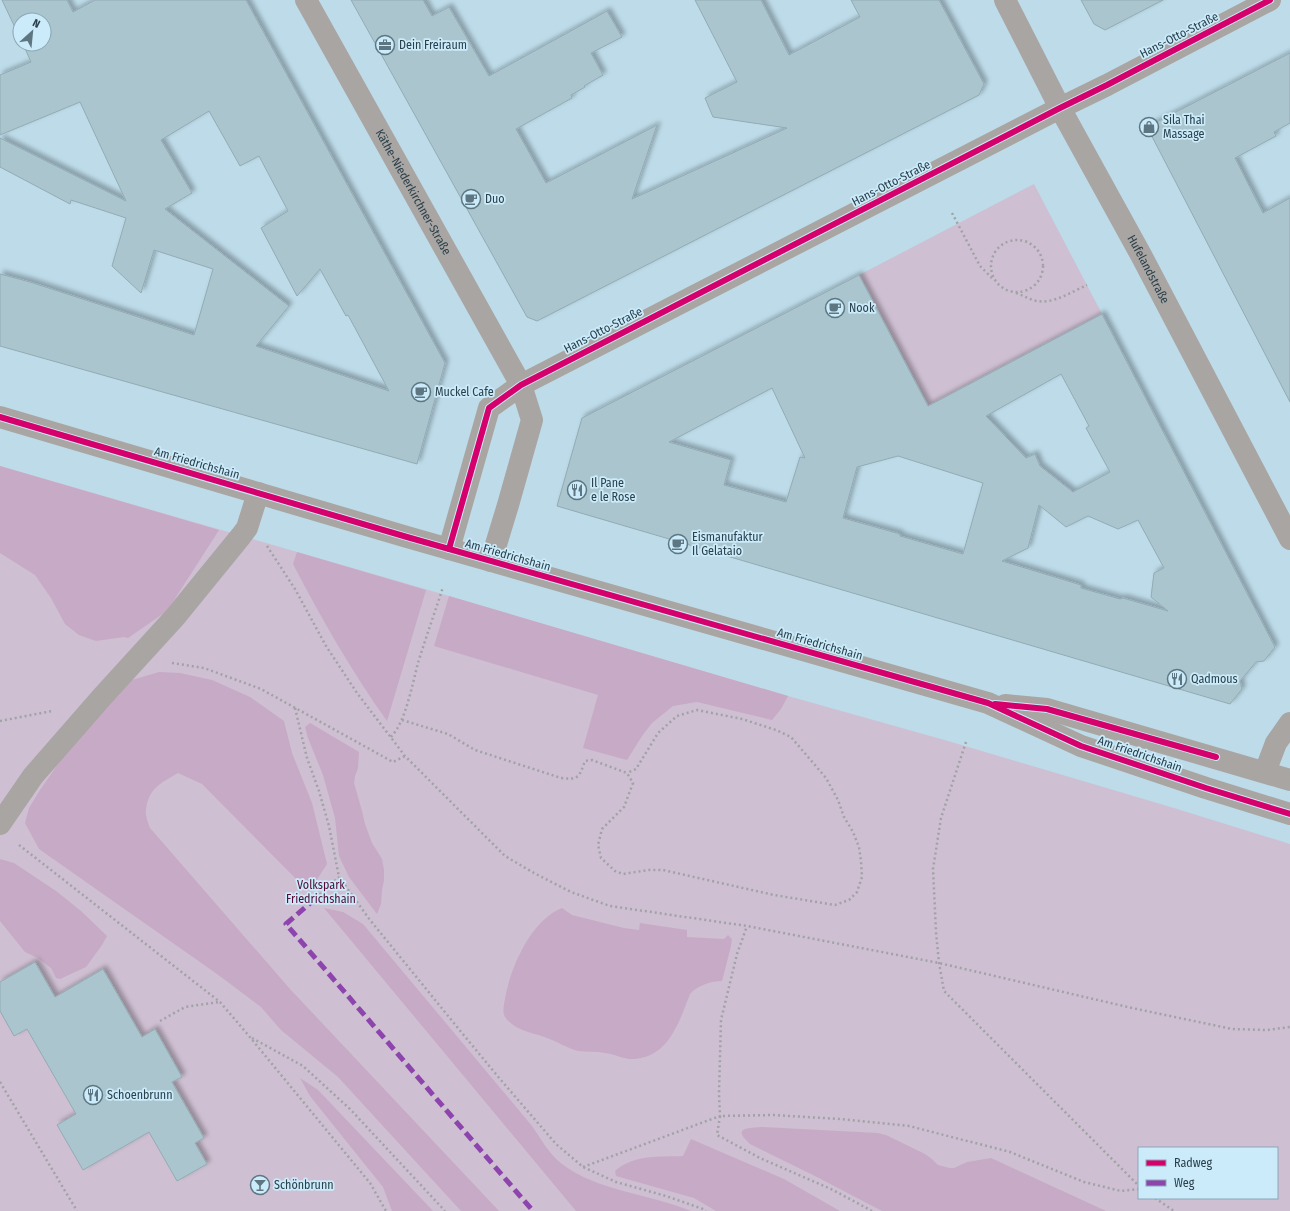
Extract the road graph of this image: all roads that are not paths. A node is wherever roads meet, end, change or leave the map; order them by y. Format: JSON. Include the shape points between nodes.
{"nodes":[{"id":1,"x":306,"y":0,"type":"edge"},
{"id":2,"x":1005,"y":0,"type":"edge"},
{"id":3,"x":1270,"y":0,"type":"edge"},
{"id":4,"x":1060,"y":108,"type":"junction"},
{"id":5,"x":521,"y":385,"type":"junction"},
{"id":6,"x":0,"y":417,"type":"edge"},
{"id":7,"x":258,"y":493,"type":"junction"},
{"id":8,"x":1290,"y":539,"type":"edge"},
{"id":9,"x":448,"y":549,"type":"junction"},
{"id":10,"x":491,"y":561,"type":"junction"},
{"id":11,"x":988,"y":703,"type":"junction"},
{"id":12,"x":1290,"y":723,"type":"edge"},
{"id":13,"x":1264,"y":772,"type":"junction"},
{"id":14,"x":1290,"y":780,"type":"edge"},
{"id":15,"x":1290,"y":814,"type":"edge"},
{"id":16,"x":0,"y":824,"type":"edge"}],
"edges":[{"from":1,"to":5,"type":"street","name":"Käthe-Niederkirchner-Straße"},
{"from":2,"to":4,"type":"street","name":"Hufelandstraße"},
{"from":3,"to":4,"type":"street","name":"Hans-Otto-Straße"},
{"from":4,"to":5,"type":"street","name":"Hans-Otto-Straße"},
{"from":4,"to":8,"type":"street","name":"Hufelandstraße","via":[[1141,255]]},
{"from":5,"to":9,"type":"street","via":[[490,408]]},
{"from":5,"to":10,"type":"street","name":"Käthe-Niederkirchner-Straße","via":[[532,420]]},
{"from":6,"to":7,"type":"street","name":"Am Friedrichshain"},
{"from":7,"to":9,"type":"street","name":"Am Friedrichshain"},
{"from":7,"to":16,"type":"street","via":[[254,525],[247,528],[175,617],[33,776]]},
{"from":9,"to":10,"type":"street","name":"Am Friedrichshain"},
{"from":10,"to":11,"type":"street","name":"Am Friedrichshain"},
{"from":11,"to":13,"type":"street","name":"Am Friedrichshain","via":[[1047,709]]},
{"from":11,"to":15,"type":"street","name":"Am Friedrichshain","via":[[1081,746]]},
{"from":12,"to":13,"type":"street","via":[[1276,743]]},
{"from":13,"to":14,"type":"street","name":"Am Friedrichshain"}]}
